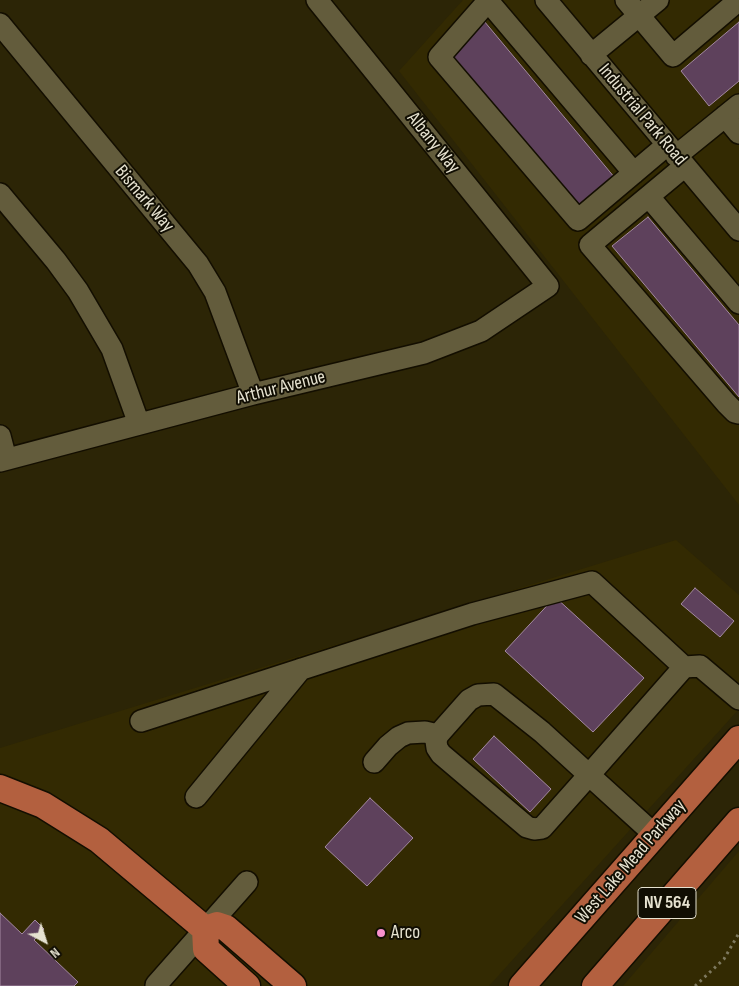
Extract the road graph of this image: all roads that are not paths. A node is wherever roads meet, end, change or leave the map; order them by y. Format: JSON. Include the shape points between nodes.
{"nodes":[{"id":1,"x":489,"y":0,"type":"edge"},
{"id":2,"x":546,"y":0,"type":"edge"},
{"id":3,"x":658,"y":0,"type":"edge"},
{"id":4,"x":739,"y":0,"type":"edge"},
{"id":5,"x":329,"y":5,"type":"edge"},
{"id":6,"x":633,"y":8,"type":"edge"},
{"id":7,"x":0,"y":24,"type":"edge"},
{"id":8,"x":591,"y":55,"type":"junction"},
{"id":9,"x":732,"y":110,"type":"edge"},
{"id":10,"x":739,"y":133,"type":"edge"},
{"id":11,"x":676,"y":155,"type":"junction"},
{"id":12,"x":634,"y":173,"type":"junction"},
{"id":13,"x":0,"y":194,"type":"edge"},
{"id":14,"x":649,"y":197,"type":"junction"},
{"id":15,"x":739,"y":230,"type":"edge"},
{"id":16,"x":548,"y":286,"type":"joint"},
{"id":17,"x":739,"y":303,"type":"edge"},
{"id":18,"x":253,"y":394,"type":"junction"},
{"id":19,"x":739,"y":413,"type":"edge"},
{"id":20,"x":139,"y":424,"type":"junction"},
{"id":21,"x":0,"y":436,"type":"edge"},
{"id":22,"x":3,"y":460,"type":"edge"},
{"id":23,"x":684,"y":667,"type":"junction"},
{"id":24,"x":301,"y":669,"type":"junction"},
{"id":25,"x":739,"y":698,"type":"edge"},
{"id":26,"x":141,"y":721,"type":"dead end"},
{"id":27,"x":438,"y":735,"type":"junction"},
{"id":28,"x":739,"y":739,"type":"edge"},
{"id":29,"x":374,"y":762,"type":"dead end"},
{"id":30,"x":589,"y":775,"type":"junction"},
{"id":31,"x":0,"y":788,"type":"edge"},
{"id":32,"x":196,"y":796,"type":"dead end"},
{"id":33,"x":739,"y":821,"type":"edge"},
{"id":34,"x":655,"y":835,"type":"junction"},
{"id":35,"x":247,"y":882,"type":"dead end"},
{"id":36,"x":205,"y":929,"type":"junction"},
{"id":37,"x":156,"y":986,"type":"edge"},
{"id":38,"x":248,"y":986,"type":"edge"},
{"id":39,"x":293,"y":986,"type":"edge"},
{"id":40,"x":522,"y":986,"type":"edge"},
{"id":41,"x":594,"y":986,"type":"edge"}],
"edges":[{"from":1,"to":12,"type":"street"},
{"from":1,"to":12,"type":"street","via":[[439,57],[578,220]]},
{"from":2,"to":8,"type":"street","name":"Industrial Park Road"},
{"from":3,"to":6,"type":"street"},
{"from":4,"to":6,"type":"street","via":[[673,56]]},
{"from":5,"to":16,"type":"street","name":"Albany Way"},
{"from":6,"to":8,"type":"street"},
{"from":7,"to":18,"type":"street","name":"Bismark Way","via":[[198,264],[215,292]]},
{"from":8,"to":11,"type":"street","name":"Industrial Park Road"},
{"from":9,"to":10,"type":"street"},
{"from":9,"to":11,"type":"street"},
{"from":11,"to":12,"type":"street"},
{"from":11,"to":14,"type":"street"},
{"from":11,"to":15,"type":"street","name":"Industrial Park Road"},
{"from":13,"to":20,"type":"street","via":[[56,261],[82,299],[112,349]]},
{"from":14,"to":17,"type":"street"},
{"from":14,"to":19,"type":"street","via":[[590,245],[726,403]]},
{"from":16,"to":18,"type":"street","name":"Arthur Avenue","via":[[481,331],[424,353]]},
{"from":18,"to":20,"type":"street","name":"Arthur Avenue"},
{"from":20,"to":22,"type":"street","name":"Arthur Avenue"},
{"from":21,"to":22,"type":"street"},
{"from":23,"to":24,"type":"street","via":[[592,582],[472,614]]},
{"from":23,"to":25,"type":"street","via":[[700,666]]},
{"from":23,"to":30,"type":"street"},
{"from":24,"to":26,"type":"street"},
{"from":24,"to":32,"type":"street"},
{"from":27,"to":29,"type":"street","via":[[408,733],[393,742]]},
{"from":27,"to":30,"type":"street","via":[[469,700],[478,695],[494,694]]},
{"from":27,"to":30,"type":"street","via":[[437,748],[441,754],[534,829],[542,828]]},
{"from":28,"to":34,"type":"main road","name":"West Lake Mead Parkway","number":"NV 564"},
{"from":30,"to":34,"type":"street"},
{"from":31,"to":36,"type":"main road","via":[[43,805],[99,840]]},
{"from":33,"to":41,"type":"main road","number":"NV 564"},
{"from":34,"to":40,"type":"main road","name":"West Lake Mead Parkway","number":"NV 564"},
{"from":35,"to":36,"type":"street"},
{"from":36,"to":37,"type":"street"},
{"from":36,"to":38,"type":"main road","via":[[206,949]]},
{"from":36,"to":39,"type":"main road","via":[[217,925],[226,928]]}]}
